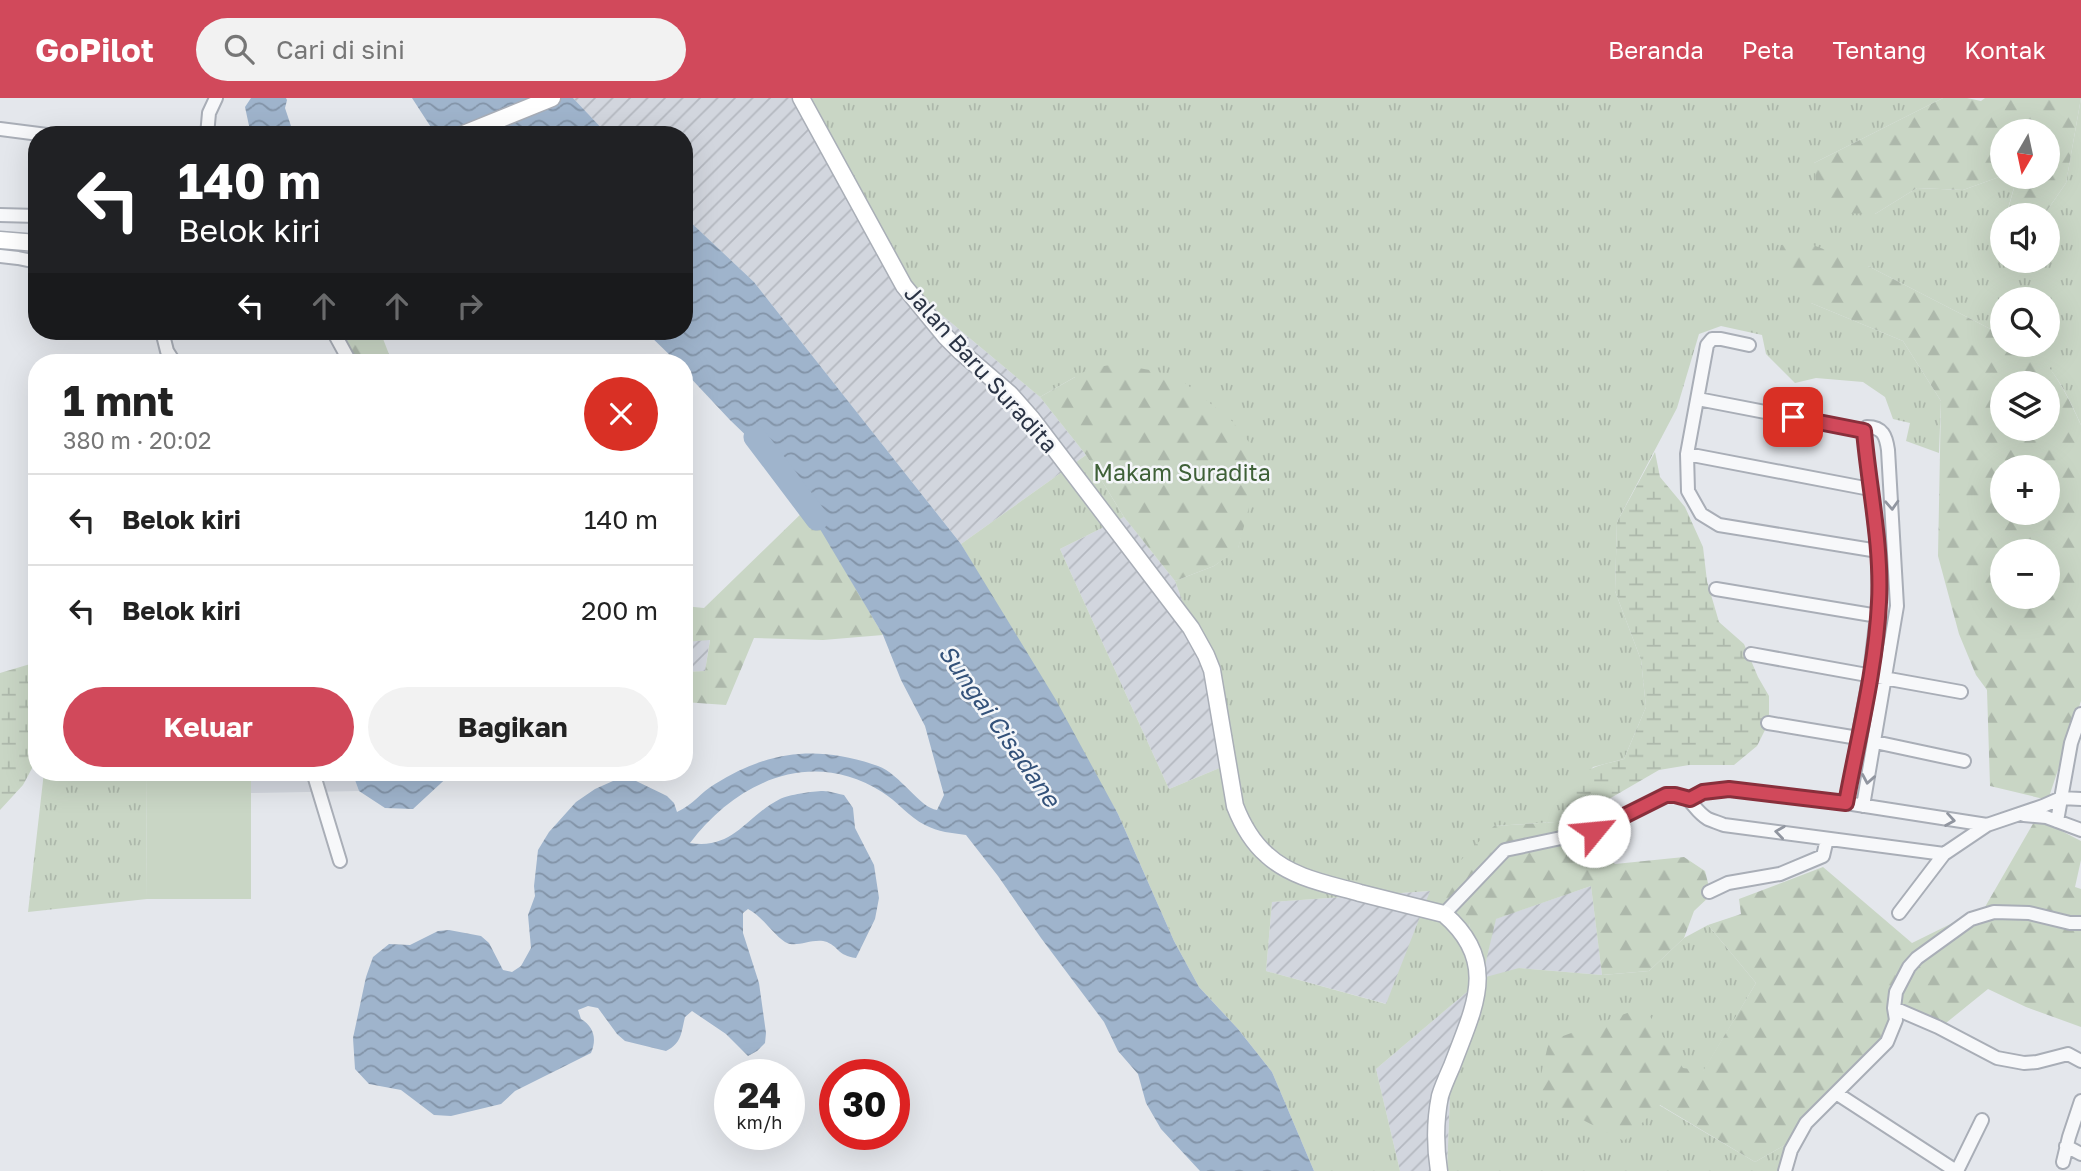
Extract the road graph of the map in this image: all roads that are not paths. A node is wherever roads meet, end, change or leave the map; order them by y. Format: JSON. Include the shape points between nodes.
{"nodes":[{"id":1,"x":216,"y":98,"type":"edge"},
{"id":2,"x":552,"y":98,"type":"edge"},
{"id":3,"x":802,"y":98,"type":"edge"},
{"id":4,"x":208,"y":126,"type":"edge"},
{"id":5,"x":483,"y":126,"type":"edge"},
{"id":6,"x":0,"y":129,"type":"edge"},
{"id":7,"x":28,"y":133,"type":"edge"},
{"id":8,"x":0,"y":215,"type":"edge"},
{"id":9,"x":28,"y":216,"type":"edge"},
{"id":10,"x":0,"y":240,"type":"edge"},
{"id":11,"x":28,"y":242,"type":"edge"},
{"id":12,"x":0,"y":256,"type":"edge"},
{"id":13,"x":28,"y":260,"type":"edge"},
{"id":14,"x":1749,"y":345,"type":"dead end"},
{"id":15,"x":1698,"y":399,"type":"junction"},
{"id":16,"x":1864,"y":431,"type":"junction"},
{"id":17,"x":1687,"y":454,"type":"junction"},
{"id":18,"x":1870,"y":489,"type":"junction"},
{"id":19,"x":1878,"y":551,"type":"junction"},
{"id":20,"x":1716,"y":589,"type":"dead end"},
{"id":21,"x":1878,"y":615,"type":"junction"},
{"id":22,"x":1751,"y":654,"type":"dead end"},
{"id":23,"x":1870,"y":674,"type":"junction"},
{"id":24,"x":1886,"y":678,"type":"junction"},
{"id":25,"x":1961,"y":692,"type":"dead end"},
{"id":26,"x":2081,"y":714,"type":"edge"},
{"id":27,"x":1768,"y":723,"type":"dead end"},
{"id":28,"x":1858,"y":738,"type":"junction"},
{"id":29,"x":1874,"y":742,"type":"junction"},
{"id":30,"x":2076,"y":744,"type":"edge"},
{"id":31,"x":1964,"y":761,"type":"dead end"},
{"id":32,"x":316,"y":781,"type":"edge"},
{"id":33,"x":2061,"y":798,"type":"junction"},
{"id":34,"x":1690,"y":799,"type":"junction"},
{"id":35,"x":2081,"y":799,"type":"edge"},
{"id":36,"x":1846,"y":803,"type":"junction"},
{"id":37,"x":1863,"y":806,"type":"junction"},
{"id":38,"x":2018,"y":814,"type":"junction"},
{"id":39,"x":2057,"y":821,"type":"junction"},
{"id":40,"x":1986,"y":825,"type":"junction"},
{"id":41,"x":2081,"y":830,"type":"edge"},
{"id":42,"x":1827,"y":839,"type":"junction"},
{"id":43,"x":1944,"y":854,"type":"junction"},
{"id":44,"x":340,"y":861,"type":"dead end"},
{"id":45,"x":1709,"y":892,"type":"dead end"},
{"id":46,"x":1899,"y":913,"type":"dead end"},
{"id":47,"x":1444,"y":914,"type":"junction"},
{"id":48,"x":2081,"y":923,"type":"edge"},
{"id":49,"x":1894,"y":1008,"type":"junction"},
{"id":50,"x":2081,"y":1061,"type":"edge"},
{"id":51,"x":1836,"y":1093,"type":"junction"},
{"id":52,"x":2081,"y":1101,"type":"edge"},
{"id":53,"x":1982,"y":1120,"type":"dead end"},
{"id":54,"x":2066,"y":1146,"type":"junction"},
{"id":55,"x":2081,"y":1154,"type":"edge"},
{"id":56,"x":2063,"y":1162,"type":"dead end"},
{"id":57,"x":1439,"y":1171,"type":"edge"},
{"id":58,"x":1785,"y":1171,"type":"edge"},
{"id":59,"x":1956,"y":1171,"type":"edge"}],
"edges":[{"from":1,"to":4,"type":"street"},
{"from":2,"to":5,"type":"main road"},
{"from":3,"to":47,"type":"main road","name":"Jalan Baru Suradita","via":[[904,286],[944,336],[1032,419],[1191,628],[1212,670],[1235,806],[1252,839],[1265,854],[1311,880]]},
{"from":6,"to":7,"type":"street"},
{"from":8,"to":9,"type":"street"},
{"from":10,"to":11,"type":"main road"},
{"from":12,"to":13,"type":"street"},
{"from":14,"to":15,"type":"street","via":[[1709,341]]},
{"from":15,"to":16,"type":"street"},
{"from":15,"to":17,"type":"street"},
{"from":16,"to":18,"type":"street"},
{"from":16,"to":24,"type":"street","one_way":true,"via":[[1867,427],[1880,429],[1888,450],[1897,595]]},
{"from":17,"to":18,"type":"street"},
{"from":17,"to":19,"type":"street","via":[[1688,491],[1708,520]]},
{"from":18,"to":19,"type":"street"},
{"from":19,"to":21,"type":"street"},
{"from":20,"to":21,"type":"street"},
{"from":21,"to":23,"type":"street"},
{"from":22,"to":23,"type":"street"},
{"from":23,"to":24,"type":"street"},
{"from":23,"to":28,"type":"street"},
{"from":24,"to":25,"type":"street"},
{"from":24,"to":29,"type":"street"},
{"from":26,"to":30,"type":"street"},
{"from":27,"to":28,"type":"street"},
{"from":28,"to":36,"type":"street"},
{"from":29,"to":31,"type":"street"},
{"from":29,"to":37,"type":"street","one_way":true},
{"from":30,"to":33,"type":"street"},
{"from":32,"to":44,"type":"street"},
{"from":33,"to":35,"type":"street"},
{"from":33,"to":38,"type":"street"},
{"from":33,"to":39,"type":"street"},
{"from":34,"to":36,"type":"street","via":[[1703,792],[1729,789]]},
{"from":42,"to":34,"type":"street","one_way":true,"via":[[1724,825],[1709,819]]},
{"from":34,"to":47,"type":"street","via":[[1666,795],[1594,831],[1505,850]]},
{"from":36,"to":37,"type":"street"},
{"from":37,"to":40,"type":"street","one_way":true},
{"from":38,"to":39,"type":"street"},
{"from":38,"to":40,"type":"street"},
{"from":39,"to":41,"type":"street"},
{"from":40,"to":43,"type":"street"},
{"from":42,"to":43,"type":"street"},
{"from":42,"to":45,"type":"street","via":[[1823,856],[1780,874],[1728,883]]},
{"from":43,"to":46,"type":"street"},
{"from":47,"to":57,"type":"main road","via":[[1465,936],[1479,974],[1469,1021],[1441,1094],[1435,1143]]},
{"from":48,"to":49,"type":"street","via":[[2013,911],[1971,919],[1909,967],[1896,992]]},
{"from":49,"to":50,"type":"street","via":[[1997,1058],[2024,1063],[2068,1054]]},
{"from":49,"to":51,"type":"street","via":[[1896,1020],[1887,1042]]},
{"from":51,"to":58,"type":"street","via":[[1806,1123]]},
{"from":51,"to":59,"type":"street"},
{"from":52,"to":54,"type":"street"},
{"from":53,"to":59,"type":"street"},
{"from":54,"to":55,"type":"street"},
{"from":54,"to":56,"type":"street"}]}
